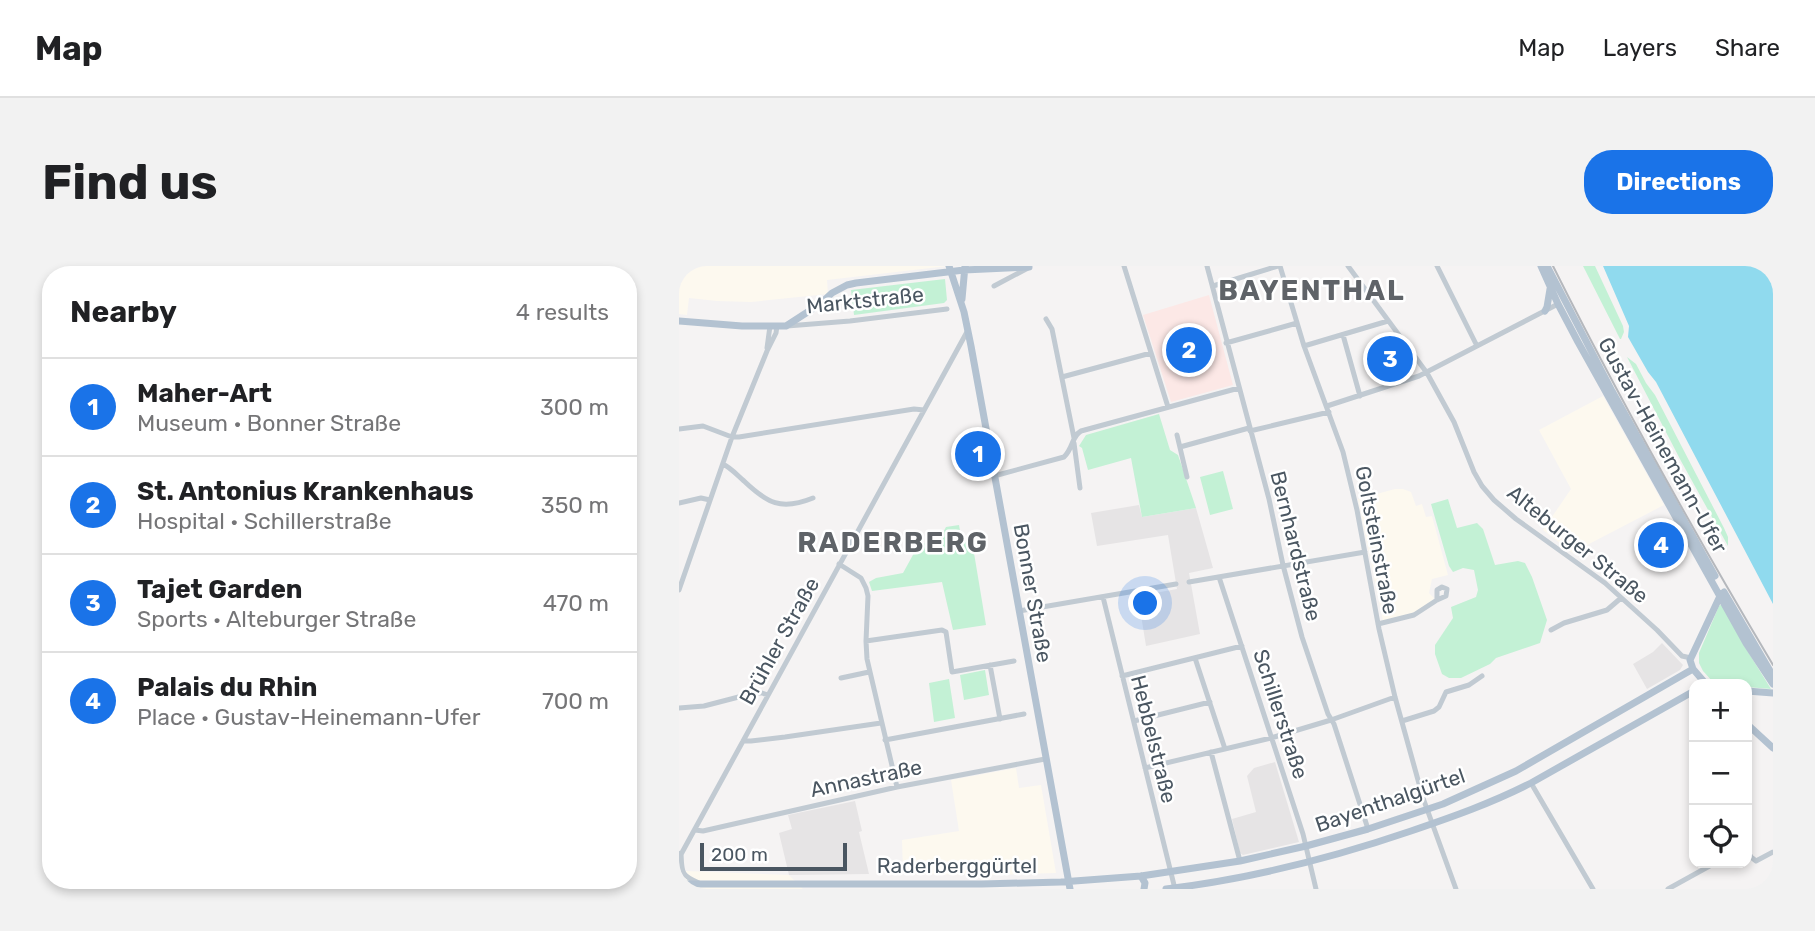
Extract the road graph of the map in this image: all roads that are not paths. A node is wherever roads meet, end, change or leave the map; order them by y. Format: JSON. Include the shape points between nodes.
{"nodes":[{"id":1,"x":1123,"y":266,"type":"edge"},
{"id":2,"x":1207,"y":266,"type":"edge"},
{"id":3,"x":1279,"y":266,"type":"edge"},
{"id":4,"x":1348,"y":266,"type":"edge"},
{"id":5,"x":1437,"y":266,"type":"edge"},
{"id":6,"x":1541,"y":266,"type":"edge"},
{"id":7,"x":1547,"y":266,"type":"edge"},
{"id":8,"x":1030,"y":267,"type":"edge"},
{"id":9,"x":958,"y":269,"type":"edge"},
{"id":10,"x":994,"y":286,"type":"dead end"},
{"id":11,"x":1213,"y":286,"type":"junction"},
{"id":12,"x":1550,"y":289,"type":"junction"},
{"id":13,"x":962,"y":304,"type":"junction"},
{"id":14,"x":1558,"y":304,"type":"junction"},
{"id":15,"x":947,"y":309,"type":"dead end"},
{"id":16,"x":1545,"y":311,"type":"junction"},
{"id":17,"x":1046,"y":319,"type":"dead end"},
{"id":18,"x":679,"y":321,"type":"edge"},
{"id":19,"x":1388,"y":321,"type":"junction"},
{"id":20,"x":1297,"y":323,"type":"junction"},
{"id":21,"x":773,"y":326,"type":"junction"},
{"id":22,"x":786,"y":326,"type":"junction"},
{"id":23,"x":968,"y":330,"type":"junction"},
{"id":24,"x":1343,"y":335,"type":"junction"},
{"id":25,"x":1226,"y":342,"type":"junction"},
{"id":26,"x":1304,"y":346,"type":"junction"},
{"id":27,"x":1477,"y":346,"type":"junction"},
{"id":28,"x":1151,"y":353,"type":"junction"},
{"id":29,"x":1427,"y":373,"type":"junction"},
{"id":30,"x":1062,"y":377,"type":"junction"},
{"id":31,"x":1239,"y":388,"type":"junction"},
{"id":32,"x":1360,"y":396,"type":"junction"},
{"id":33,"x":1168,"y":407,"type":"junction"},
{"id":34,"x":1328,"y":409,"type":"junction"},
{"id":35,"x":924,"y":410,"type":"junction"},
{"id":36,"x":679,"y":429,"type":"edge"},
{"id":37,"x":1250,"y":430,"type":"junction"},
{"id":38,"x":1177,"y":435,"type":"dead end"},
{"id":39,"x":732,"y":438,"type":"junction"},
{"id":40,"x":1074,"y":440,"type":"junction"},
{"id":41,"x":1180,"y":447,"type":"junction"},
{"id":42,"x":1064,"y":457,"type":"junction"},
{"id":43,"x":723,"y":464,"type":"junction"},
{"id":44,"x":1078,"y":465,"type":"junction"},
{"id":45,"x":994,"y":476,"type":"junction"},
{"id":46,"x":1188,"y":477,"type":"dead end"},
{"id":47,"x":1080,"y":488,"type":"dead end"},
{"id":48,"x":813,"y":498,"type":"dead end"},
{"id":49,"x":710,"y":500,"type":"junction"},
{"id":50,"x":679,"y":503,"type":"edge"},
{"id":51,"x":1365,"y":552,"type":"junction"},
{"id":52,"x":839,"y":564,"type":"junction"},
{"id":53,"x":1283,"y":565,"type":"junction"},
{"id":54,"x":1219,"y":577,"type":"junction"},
{"id":55,"x":1189,"y":582,"type":"dead end"},
{"id":56,"x":1176,"y":584,"type":"dead end"},
{"id":57,"x":679,"y":590,"type":"edge"},
{"id":58,"x":1721,"y":592,"type":"junction"},
{"id":59,"x":1103,"y":597,"type":"junction"},
{"id":60,"x":1621,"y":598,"type":"junction"},
{"id":61,"x":1437,"y":600,"type":"dead end"},
{"id":62,"x":1019,"y":611,"type":"junction"},
{"id":63,"x":1378,"y":624,"type":"junction"},
{"id":64,"x":1552,"y":630,"type":"dead end"},
{"id":65,"x":866,"y":641,"type":"junction"},
{"id":66,"x":1749,"y":641,"type":"junction"},
{"id":67,"x":1242,"y":646,"type":"junction"},
{"id":68,"x":1195,"y":658,"type":"junction"},
{"id":69,"x":1691,"y":658,"type":"junction"},
{"id":70,"x":1014,"y":661,"type":"dead end"},
{"id":71,"x":990,"y":665,"type":"junction"},
{"id":72,"x":1693,"y":669,"type":"junction"},
{"id":73,"x":869,"y":672,"type":"junction"},
{"id":74,"x":1122,"y":676,"type":"junction"},
{"id":75,"x":1773,"y":676,"type":"edge"},
{"id":76,"x":1482,"y":677,"type":"dead end"},
{"id":77,"x":841,"y":678,"type":"dead end"},
{"id":78,"x":1702,"y":679,"type":"edge"},
{"id":79,"x":1773,"y":684,"type":"edge"},
{"id":80,"x":1752,"y":691,"type":"edge"},
{"id":81,"x":1773,"y":693,"type":"edge"},
{"id":82,"x":1689,"y":694,"type":"edge"},
{"id":83,"x":768,"y":695,"type":"junction"},
{"id":84,"x":1395,"y":696,"type":"junction"},
{"id":85,"x":1210,"y":702,"type":"junction"},
{"id":86,"x":679,"y":708,"type":"edge"},
{"id":87,"x":1024,"y":714,"type":"dead end"},
{"id":88,"x":1000,"y":719,"type":"junction"},
{"id":89,"x":1331,"y":720,"type":"junction"},
{"id":90,"x":1134,"y":721,"type":"junction"},
{"id":91,"x":1402,"y":721,"type":"junction"},
{"id":92,"x":881,"y":723,"type":"junction"},
{"id":93,"x":1752,"y":729,"type":"edge"},
{"id":94,"x":1271,"y":738,"type":"junction"},
{"id":95,"x":743,"y":740,"type":"junction"},
{"id":96,"x":885,"y":740,"type":"junction"},
{"id":97,"x":1773,"y":748,"type":"edge"},
{"id":98,"x":1225,"y":749,"type":"junction"},
{"id":99,"x":1211,"y":752,"type":"junction"},
{"id":100,"x":1045,"y":759,"type":"junction"},
{"id":101,"x":1528,"y":764,"type":"junction"},
{"id":102,"x":1145,"y":768,"type":"junction"},
{"id":103,"x":1516,"y":771,"type":"junction"},
{"id":104,"x":1531,"y":782,"type":"junction"},
{"id":105,"x":897,"y":787,"type":"junction"},
{"id":106,"x":1427,"y":810,"type":"junction"},
{"id":107,"x":1432,"y":824,"type":"junction"},
{"id":108,"x":1368,"y":829,"type":"junction"},
{"id":109,"x":695,"y":830,"type":"junction"},
{"id":110,"x":1306,"y":846,"type":"junction"},
{"id":111,"x":1773,"y":852,"type":"edge"},
{"id":112,"x":680,"y":855,"type":"edge"},
{"id":113,"x":1752,"y":858,"type":"edge"},
{"id":114,"x":1240,"y":861,"type":"junction"},
{"id":115,"x":1309,"y":862,"type":"junction"},
{"id":116,"x":1706,"y":868,"type":"edge"},
{"id":117,"x":1170,"y":872,"type":"junction"},
{"id":118,"x":1141,"y":876,"type":"junction"},
{"id":119,"x":835,"y":883,"type":"junction"},
{"id":120,"x":679,"y":884,"type":"edge"},
{"id":121,"x":701,"y":884,"type":"junction"},
{"id":122,"x":1069,"y":885,"type":"edge"},
{"id":123,"x":805,"y":886,"type":"edge"},
{"id":124,"x":895,"y":886,"type":"edge"},
{"id":125,"x":970,"y":886,"type":"edge"},
{"id":126,"x":820,"y":889,"type":"edge"},
{"id":127,"x":1144,"y":889,"type":"edge"},
{"id":128,"x":1172,"y":889,"type":"edge"},
{"id":129,"x":1316,"y":889,"type":"edge"},
{"id":130,"x":1456,"y":889,"type":"edge"},
{"id":131,"x":1593,"y":889,"type":"edge"},
{"id":132,"x":1668,"y":889,"type":"edge"}],
"edges":[{"from":1,"to":28,"type":"street"},
{"from":2,"to":11,"type":"street","name":"Bernhardstraße"},
{"from":3,"to":11,"type":"street"},
{"from":3,"to":20,"type":"street","name":"Goltsteinstraße"},
{"from":4,"to":19,"type":"street","name":"Alteburger Straße"},
{"from":5,"to":27,"type":"street"},
{"from":6,"to":12,"type":"main road","name":"Gustav-Heinemann-Ufer"},
{"from":7,"to":58,"type":"main road","name":"Gustav-Heinemann-Ufer"},
{"from":8,"to":9,"type":"main road","name":"Marktstraße"},
{"from":8,"to":10,"type":"street"},
{"from":9,"to":13,"type":"main road","name":"Bonner Straße"},
{"from":9,"to":13,"type":"main road","name":"Bonner Straße"},
{"from":9,"to":22,"type":"main road","name":"Marktstraße","via":[[847,285]]},
{"from":11,"to":25,"type":"street","name":"Bernhardstraße"},
{"from":12,"to":14,"type":"main road","name":"Gustav-Heinemann-Ufer"},
{"from":12,"to":16,"type":"main road"},
{"from":13,"to":23,"type":"main road","name":"Bonner Straße"},
{"from":14,"to":16,"type":"street"},
{"from":14,"to":58,"type":"main road","name":"Gustav-Heinemann-Ufer"},
{"from":15,"to":22,"type":"street","name":"Marktstraße"},
{"from":16,"to":27,"type":"street"},
{"from":17,"to":30,"type":"street"},
{"from":18,"to":21,"type":"main road","name":"Marktstraße"},
{"from":19,"to":24,"type":"street"},
{"from":19,"to":29,"type":"street","name":"Alteburger Straße"},
{"from":20,"to":25,"type":"street"},
{"from":20,"to":26,"type":"street","name":"Goltsteinstraße"},
{"from":21,"to":22,"type":"main road","name":"Marktstraße"},
{"from":21,"to":39,"type":"street","via":[[776,333]]},
{"from":23,"to":35,"type":"street","name":"Brühler Straße"},
{"from":23,"to":45,"type":"main road","name":"Bonner Straße"},
{"from":24,"to":26,"type":"street"},
{"from":24,"to":32,"type":"street"},
{"from":25,"to":31,"type":"street","name":"Bernhardstraße"},
{"from":26,"to":34,"type":"street","name":"Goltsteinstraße"},
{"from":27,"to":29,"type":"street"},
{"from":28,"to":30,"type":"street"},
{"from":28,"to":33,"type":"street"},
{"from":29,"to":32,"type":"street"},
{"from":29,"to":60,"type":"street","name":"Alteburger Straße","via":[[1482,486],[1506,511]]},
{"from":30,"to":40,"type":"street"},
{"from":31,"to":33,"type":"street"},
{"from":31,"to":37,"type":"street","name":"Bernhardstraße"},
{"from":32,"to":34,"type":"street"},
{"from":33,"to":40,"type":"street","via":[[1081,431]]},
{"from":34,"to":37,"type":"street"},
{"from":34,"to":51,"type":"street","name":"Goltsteinstraße","via":[[1345,460]]},
{"from":35,"to":39,"type":"street"},
{"from":35,"to":52,"type":"street","name":"Brühler Straße"},
{"from":36,"to":39,"type":"street","via":[[703,426]]},
{"from":37,"to":41,"type":"street"},
{"from":37,"to":53,"type":"street","name":"Bernhardstraße"},
{"from":38,"to":41,"type":"street"},
{"from":39,"to":43,"type":"street"},
{"from":40,"to":42,"type":"street"},
{"from":40,"to":44,"type":"street"},
{"from":41,"to":46,"type":"street"},
{"from":42,"to":44,"type":"street"},
{"from":42,"to":45,"type":"street"},
{"from":43,"to":48,"type":"street","via":[[770,502],[796,504]]},
{"from":43,"to":49,"type":"street"},
{"from":44,"to":47,"type":"street"},
{"from":45,"to":62,"type":"main road","name":"Bonner Straße"},
{"from":49,"to":50,"type":"street"},
{"from":49,"to":57,"type":"street"},
{"from":51,"to":53,"type":"street"},
{"from":51,"to":63,"type":"street","name":"Goltsteinstraße"},
{"from":52,"to":65,"type":"street","via":[[861,578],[866,588]]},
{"from":52,"to":83,"type":"street","name":"Brühler Straße"},
{"from":53,"to":54,"type":"street"},
{"from":53,"to":89,"type":"street","name":"Bernhardstraße","via":[[1301,636]]},
{"from":54,"to":55,"type":"street"},
{"from":54,"to":67,"type":"street","name":"Schillerstraße"},
{"from":56,"to":59,"type":"street"},
{"from":58,"to":66,"type":"main road","name":"Gustav-Heinemann-Ufer"},
{"from":58,"to":69,"type":"main road"},
{"from":59,"to":62,"type":"street"},
{"from":59,"to":74,"type":"street","name":"Hebbelstraße"},
{"from":60,"to":64,"type":"street","via":[[1607,610]]},
{"from":60,"to":69,"type":"street","name":"Alteburger Straße","via":[[1682,656]]},
{"from":61,"to":63,"type":"street","via":[[1414,615]]},
{"from":62,"to":100,"type":"main road","name":"Bonner Straße"},
{"from":63,"to":84,"type":"street","name":"Goltsteinstraße"},
{"from":65,"to":71,"type":"street","name":"Bonner Straße","via":[[945,630],[952,672]]},
{"from":65,"to":73,"type":"street"},
{"from":66,"to":75,"type":"main road"},
{"from":66,"to":79,"type":"main road"},
{"from":67,"to":68,"type":"street"},
{"from":67,"to":94,"type":"street","name":"Schillerstraße"},
{"from":68,"to":74,"type":"street"},
{"from":68,"to":85,"type":"street"},
{"from":69,"to":72,"type":"main road"},
{"from":70,"to":71,"type":"street","name":"Bonner Straße"},
{"from":71,"to":88,"type":"street"},
{"from":72,"to":78,"type":"main road"},
{"from":72,"to":101,"type":"main road","name":"Bayenthalgürtel"},
{"from":73,"to":77,"type":"street"},
{"from":73,"to":92,"type":"street"},
{"from":74,"to":90,"type":"street","name":"Hebbelstraße"},
{"from":76,"to":91,"type":"street","via":[[1446,692],[1434,711]]},
{"from":80,"to":81,"type":"main road"},
{"from":82,"to":104,"type":"main road","name":"Bayenthalgürtel"},
{"from":83,"to":86,"type":"street","via":[[754,693]]},
{"from":83,"to":95,"type":"street","name":"Brühler Straße"},
{"from":84,"to":89,"type":"street"},
{"from":84,"to":91,"type":"street","name":"Goltsteinstraße"},
{"from":85,"to":90,"type":"street"},
{"from":85,"to":98,"type":"street"},
{"from":87,"to":88,"type":"street"},
{"from":88,"to":96,"type":"street"},
{"from":89,"to":94,"type":"street"},
{"from":89,"to":108,"type":"street","name":"Bernhardstraße"},
{"from":90,"to":102,"type":"street","name":"Hebbelstraße"},
{"from":91,"to":106,"type":"street","name":"Goltsteinstraße"},
{"from":92,"to":95,"type":"street"},
{"from":92,"to":96,"type":"street"},
{"from":93,"to":97,"type":"main road"},
{"from":94,"to":98,"type":"street"},
{"from":94,"to":110,"type":"street","name":"Schillerstraße"},
{"from":95,"to":109,"type":"street","name":"Brühler Straße"},
{"from":96,"to":105,"type":"street"},
{"from":98,"to":99,"type":"street"},
{"from":99,"to":102,"type":"street"},
{"from":99,"to":114,"type":"street"},
{"from":100,"to":105,"type":"street","name":"Annastraße"},
{"from":100,"to":122,"type":"main road","name":"Bonner Straße"},
{"from":101,"to":103,"type":"main road","name":"Bayenthalgürtel"},
{"from":101,"to":104,"type":"main road","via":[[1535,770]]},
{"from":102,"to":117,"type":"street","name":"Hebbelstraße"},
{"from":103,"to":104,"type":"main road","via":[[1517,780]]},
{"from":103,"to":106,"type":"main road","name":"Bayenthalgürtel"},
{"from":104,"to":107,"type":"main road","name":"Bayenthalgürtel"},
{"from":104,"to":131,"type":"street"},
{"from":105,"to":109,"type":"street","name":"Annastraße"},
{"from":106,"to":107,"type":"street","name":"Goltsteinstraße"},
{"from":106,"to":108,"type":"main road","name":"Bayenthalgürtel"},
{"from":107,"to":115,"type":"main road","name":"Bayenthalgürtel"},
{"from":107,"to":130,"type":"street","name":"Goltsteinstraße"},
{"from":108,"to":110,"type":"main road","name":"Bayenthalgürtel"},
{"from":109,"to":112,"type":"street","name":"Brühler Straße"},
{"from":110,"to":114,"type":"main road","name":"Bayenthalgürtel"},
{"from":110,"to":115,"type":"street","name":"Schillerstraße"},
{"from":111,"to":113,"type":"street","via":[[1756,861]]},
{"from":112,"to":121,"type":"street","via":[[682,872]]},
{"from":114,"to":117,"type":"main road","name":"Bayenthalgürtel"},
{"from":115,"to":128,"type":"main road","name":"Bayenthalgürtel"},
{"from":115,"to":129,"type":"street","name":"Schillerstraße"},
{"from":116,"to":132,"type":"street"},
{"from":117,"to":118,"type":"main road","name":"Bayenthalgürtel"},
{"from":117,"to":128,"type":"street","name":"Hebbelstraße"},
{"from":118,"to":122,"type":"main road","name":"Bayenthalgürtel"},
{"from":118,"to":127,"type":"main road"},
{"from":119,"to":123,"type":"main road","name":"Raderberggürtel"},
{"from":119,"to":124,"type":"main road","name":"Raderberggürtel"},
{"from":119,"to":126,"type":"main road"},
{"from":120,"to":121,"type":"main road","name":"Raderberggürtel"},
{"from":121,"to":123,"type":"main road","name":"Raderberggürtel"},
{"from":122,"to":125,"type":"main road","name":"Raderberggürtel"},
{"from":124,"to":125,"type":"main road","name":"Raderberggürtel"}]}
